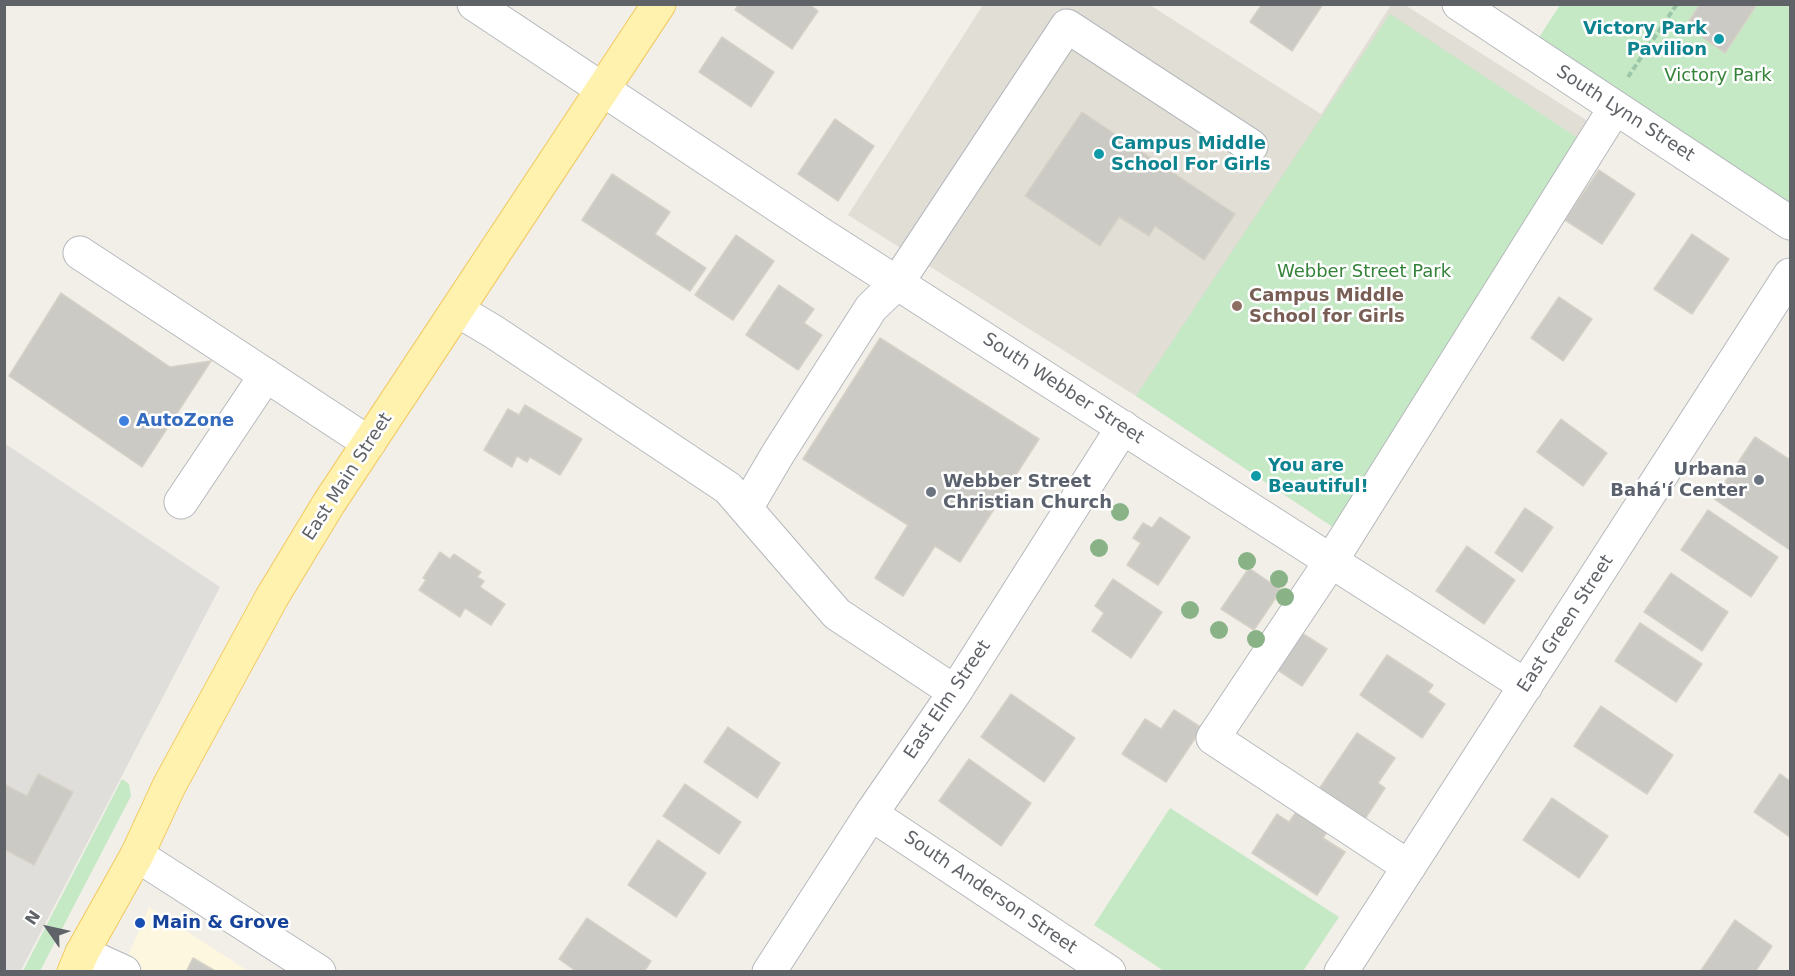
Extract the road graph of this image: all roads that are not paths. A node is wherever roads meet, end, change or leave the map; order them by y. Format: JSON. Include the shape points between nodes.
{"nodes":[{"id":1,"x":474,"y":4,"type":"edge"},
{"id":2,"x":659,"y":4,"type":"edge"},
{"id":3,"x":1459,"y":4,"type":"edge"},
{"id":4,"x":603,"y":90,"type":"junction"},
{"id":5,"x":1615,"y":108,"type":"junction"},
{"id":6,"x":1251,"y":146,"type":"dead end"},
{"id":7,"x":1791,"y":223,"type":"edge"},
{"id":8,"x":80,"y":253,"type":"dead end"},
{"id":9,"x":1791,"y":275,"type":"edge"},
{"id":10,"x":897,"y":283,"type":"junction"},
{"id":11,"x":458,"y":310,"type":"junction"},
{"id":12,"x":266,"y":375,"type":"junction"},
{"id":13,"x":1123,"y":428,"type":"junction"},
{"id":14,"x":369,"y":443,"type":"junction"},
{"id":15,"x":181,"y":502,"type":"dead end"},
{"id":16,"x":746,"y":508,"type":"junction"},
{"id":17,"x":1331,"y":561,"type":"junction"},
{"id":18,"x":1526,"y":686,"type":"junction"},
{"id":19,"x":955,"y":692,"type":"junction"},
{"id":20,"x":872,"y":814,"type":"junction"},
{"id":21,"x":137,"y":855,"type":"junction"},
{"id":22,"x":1408,"y":867,"type":"junction"},
{"id":23,"x":280,"y":961,"type":"edge"},
{"id":24,"x":78,"y":962,"type":"edge"},
{"id":25,"x":124,"y":972,"type":"edge"},
{"id":26,"x":319,"y":972,"type":"edge"},
{"id":27,"x":769,"y":972,"type":"edge"},
{"id":28,"x":1109,"y":972,"type":"edge"},
{"id":29,"x":1341,"y":972,"type":"edge"}],
"edges":[{"from":1,"to":4,"type":"street","name":"South Webber Street"},
{"from":2,"to":4,"type":"main road","name":"East Main Street"},
{"from":3,"to":5,"type":"street","name":"South Lynn Street"},
{"from":4,"to":10,"type":"street","name":"South Webber Street"},
{"from":4,"to":11,"type":"main road","name":"East Main Street"},
{"from":5,"to":7,"type":"street","name":"South Lynn Street"},
{"from":5,"to":17,"type":"street"},
{"from":6,"to":10,"type":"street","via":[[1067,26]]},
{"from":8,"to":12,"type":"street"},
{"from":9,"to":18,"type":"street","name":"East Green Street"},
{"from":10,"to":13,"type":"street","name":"South Webber Street"},
{"from":10,"to":16,"type":"street","via":[[871,308]]},
{"from":11,"to":14,"type":"main road","name":"East Main Street"},
{"from":11,"to":16,"type":"street","via":[[728,488]]},
{"from":12,"to":14,"type":"street"},
{"from":12,"to":15,"type":"street"},
{"from":13,"to":17,"type":"street","name":"South Webber Street"},
{"from":13,"to":19,"type":"street","name":"East Elm Street"},
{"from":14,"to":21,"type":"main road","name":"East Main Street","via":[[272,597],[169,786]]},
{"from":16,"to":19,"type":"street","via":[[837,614]]},
{"from":17,"to":18,"type":"street","name":"South Webber Street"},
{"from":17,"to":22,"type":"street","via":[[1214,738]]},
{"from":18,"to":22,"type":"street","name":"East Green Street"},
{"from":19,"to":20,"type":"street","name":"East Elm Street"},
{"from":20,"to":27,"type":"street","name":"East Elm Street"},
{"from":20,"to":28,"type":"street","name":"South Anderson Street"},
{"from":21,"to":23,"type":"street"},
{"from":21,"to":24,"type":"main road","name":"East Main Street"},
{"from":22,"to":29,"type":"street","name":"East Green Street"},
{"from":23,"to":26,"type":"street"},
{"from":24,"to":25,"type":"street"}]}
